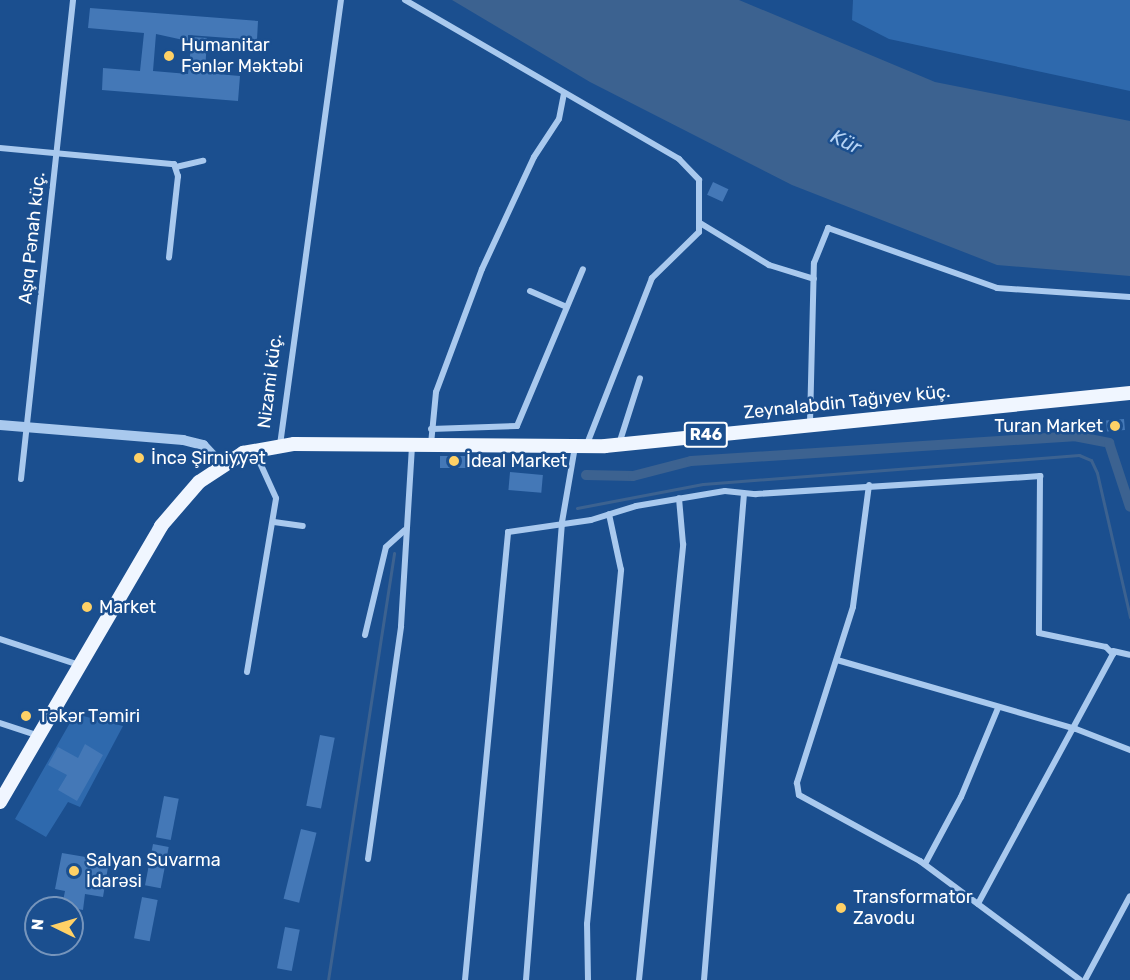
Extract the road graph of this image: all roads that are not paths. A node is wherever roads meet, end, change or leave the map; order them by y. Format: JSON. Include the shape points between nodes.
{"nodes":[{"id":1,"x":73,"y":0,"type":"edge"},
{"id":2,"x":341,"y":0,"type":"edge"},
{"id":3,"x":405,"y":0,"type":"edge"},
{"id":4,"x":564,"y":93,"type":"junction"},
{"id":5,"x":0,"y":148,"type":"edge"},
{"id":6,"x":56,"y":153,"type":"junction"},
{"id":7,"x":203,"y":161,"type":"dead end"},
{"id":8,"x":177,"y":167,"type":"junction"},
{"id":9,"x":700,"y":223,"type":"junction"},
{"id":10,"x":169,"y":258,"type":"dead end"},
{"id":11,"x":583,"y":269,"type":"dead end"},
{"id":12,"x":814,"y":279,"type":"junction"},
{"id":13,"x":530,"y":291,"type":"dead end"},
{"id":14,"x":1130,"y":297,"type":"edge"},
{"id":15,"x":567,"y":307,"type":"junction"},
{"id":16,"x":640,"y":378,"type":"dead end"},
{"id":17,"x":1130,"y":393,"type":"edge"},
{"id":18,"x":810,"y":423,"type":"junction"},
{"id":19,"x":0,"y":425,"type":"edge"},
{"id":20,"x":27,"y":427,"type":"junction"},
{"id":21,"x":431,"y":429,"type":"junction"},
{"id":22,"x":413,"y":444,"type":"junction"},
{"id":23,"x":431,"y":444,"type":"junction"},
{"id":24,"x":280,"y":445,"type":"junction"},
{"id":25,"x":619,"y":445,"type":"junction"},
{"id":26,"x":581,"y":447,"type":"junction"},
{"id":27,"x":254,"y":449,"type":"junction"},
{"id":28,"x":221,"y":464,"type":"junction"},
{"id":29,"x":21,"y":479,"type":"dead end"},
{"id":30,"x":869,"y":485,"type":"junction"},
{"id":31,"x":744,"y":494,"type":"junction"},
{"id":32,"x":680,"y":498,"type":"junction"},
{"id":33,"x":609,"y":513,"type":"junction"},
{"id":34,"x":274,"y":522,"type":"junction"},
{"id":35,"x":562,"y":522,"type":"junction"},
{"id":36,"x":303,"y":526,"type":"dead end"},
{"id":37,"x":405,"y":530,"type":"junction"},
{"id":38,"x":365,"y":634,"type":"dead end"},
{"id":39,"x":0,"y":639,"type":"edge"},
{"id":40,"x":1113,"y":651,"type":"junction"},
{"id":41,"x":1130,"y":655,"type":"edge"},
{"id":42,"x":837,"y":660,"type":"junction"},
{"id":43,"x":80,"y":665,"type":"junction"},
{"id":44,"x":247,"y":672,"type":"dead end"},
{"id":45,"x":998,"y":708,"type":"junction"},
{"id":46,"x":0,"y":723,"type":"edge"},
{"id":47,"x":1076,"y":729,"type":"junction"},
{"id":48,"x":39,"y":736,"type":"junction"},
{"id":49,"x":1130,"y":750,"type":"edge"},
{"id":50,"x":0,"y":802,"type":"edge"},
{"id":51,"x":368,"y":859,"type":"dead end"},
{"id":52,"x":925,"y":864,"type":"junction"},
{"id":53,"x":1130,"y":896,"type":"edge"},
{"id":54,"x":978,"y":904,"type":"junction"},
{"id":55,"x":465,"y":980,"type":"edge"},
{"id":56,"x":526,"y":980,"type":"edge"},
{"id":57,"x":588,"y":980,"type":"edge"},
{"id":58,"x":639,"y":980,"type":"edge"},
{"id":59,"x":704,"y":980,"type":"edge"},
{"id":60,"x":1080,"y":980,"type":"edge"},
{"id":61,"x":1085,"y":980,"type":"edge"}],
"edges":[{"from":1,"to":6,"type":"street","name":"Aşıq Pənah küç."},
{"from":2,"to":24,"type":"street","name":"Nizami küç."},
{"from":3,"to":4,"type":"street"},
{"from":4,"to":9,"type":"street","via":[[692,170],[701,189]]},
{"from":4,"to":21,"type":"street","via":[[559,120],[534,157],[482,269],[436,392]]},
{"from":5,"to":6,"type":"street"},
{"from":6,"to":8,"type":"street"},
{"from":6,"to":20,"type":"street","name":"Aşıq Pənah küç."},
{"from":7,"to":8,"type":"street"},
{"from":8,"to":10,"type":"street"},
{"from":9,"to":12,"type":"street","via":[[769,265]]},
{"from":9,"to":26,"type":"street","via":[[694,240],[652,278]]},
{"from":11,"to":15,"type":"street"},
{"from":12,"to":14,"type":"street","via":[[819,239],[834,228],[997,288]]},
{"from":12,"to":18,"type":"street"},
{"from":13,"to":15,"type":"street"},
{"from":15,"to":21,"type":"street","via":[[517,426]]},
{"from":16,"to":25,"type":"street"},
{"from":17,"to":18,"type":"main road","name":"Zeynalabdin Tağıyev küç.","number":"R46"},
{"from":18,"to":25,"type":"main road","name":"Zeynalabdin Tağıyev küç.","number":"R46"},
{"from":19,"to":20,"type":"street"},
{"from":20,"to":28,"type":"street","via":[[194,441]]},
{"from":20,"to":29,"type":"street","name":"Aşıq Pənah küç."},
{"from":21,"to":23,"type":"street"},
{"from":22,"to":23,"type":"main road","name":"Zeynalabdin Tağıyev küç.","number":"R46"},
{"from":22,"to":24,"type":"main road","name":"Zeynalabdin Tağıyev küç.","number":"R46"},
{"from":22,"to":37,"type":"street"},
{"from":23,"to":26,"type":"main road","name":"Zeynalabdin Tağıyev küç.","number":"R46"},
{"from":24,"to":27,"type":"main road","name":"Nizami küç.","number":"R46"},
{"from":25,"to":26,"type":"main road","name":"Zeynalabdin Tağıyev küç.","number":"R46"},
{"from":26,"to":35,"type":"street"},
{"from":27,"to":28,"type":"main road","name":"Nizami küç.","number":"R46"},
{"from":27,"to":34,"type":"street","via":[[273,484]]},
{"from":28,"to":43,"type":"main road","name":"Nizami küç.","number":"R46","via":[[168,518]]},
{"from":30,"to":31,"type":"street"},
{"from":30,"to":40,"type":"street","via":[[1040,476],[1040,633]]},
{"from":30,"to":42,"type":"street","via":[[858,581]]},
{"from":31,"to":32,"type":"street","via":[[725,491]]},
{"from":31,"to":59,"type":"street"},
{"from":32,"to":33,"type":"street"},
{"from":32,"to":58,"type":"street","via":[[682,544]]},
{"from":33,"to":35,"type":"street"},
{"from":33,"to":57,"type":"street","via":[[619,551],[620,587],[587,924]]},
{"from":34,"to":36,"type":"street"},
{"from":34,"to":44,"type":"street"},
{"from":35,"to":55,"type":"street","via":[[516,528],[504,540]]},
{"from":35,"to":56,"type":"street"},
{"from":37,"to":38,"type":"street","via":[[386,547]]},
{"from":37,"to":51,"type":"street","via":[[401,626]]},
{"from":39,"to":43,"type":"street"},
{"from":40,"to":41,"type":"street"},
{"from":40,"to":47,"type":"street"},
{"from":42,"to":45,"type":"street"},
{"from":42,"to":52,"type":"street","via":[[797,783],[799,795]]},
{"from":43,"to":48,"type":"main road","name":"Nizami küç.","number":"R46"},
{"from":45,"to":47,"type":"street"},
{"from":45,"to":52,"type":"street","via":[[961,797]]},
{"from":46,"to":48,"type":"street"},
{"from":47,"to":49,"type":"street"},
{"from":47,"to":54,"type":"street"},
{"from":48,"to":50,"type":"main road","name":"Nizami küç.","number":"R46"},
{"from":52,"to":54,"type":"street"},
{"from":53,"to":61,"type":"street"},
{"from":54,"to":60,"type":"street"}]}
